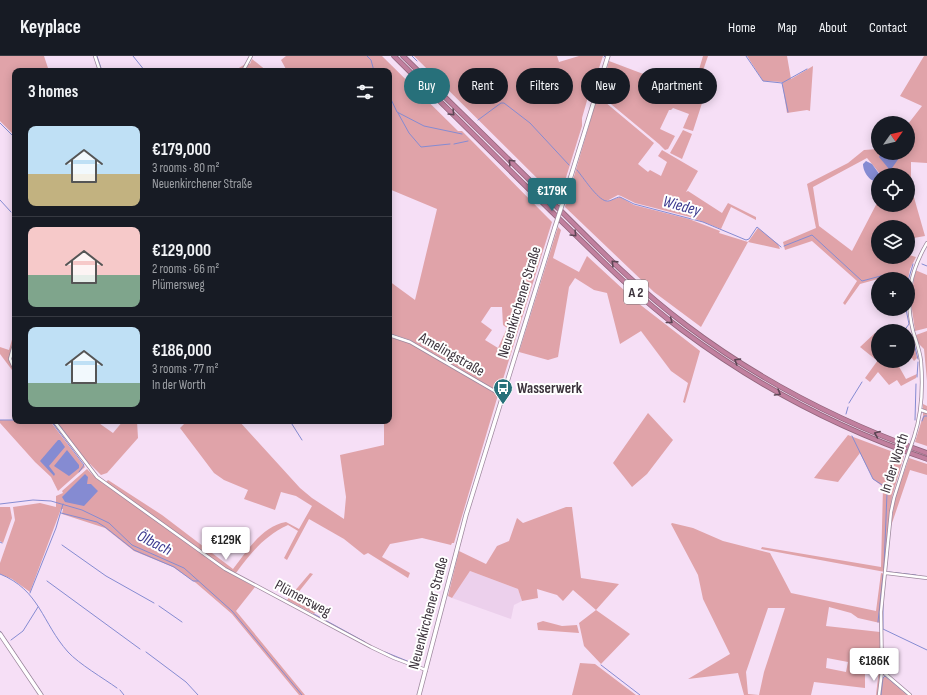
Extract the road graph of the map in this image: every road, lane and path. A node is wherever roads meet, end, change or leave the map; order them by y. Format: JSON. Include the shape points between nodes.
{"nodes":[{"id":1,"x":95,"y":56,"type":"edge"},
{"id":2,"x":251,"y":56,"type":"edge"},
{"id":3,"x":394,"y":56,"type":"edge"},
{"id":4,"x":403,"y":56,"type":"edge"},
{"id":5,"x":608,"y":56,"type":"edge"},
{"id":6,"x":99,"y":68,"type":"edge"},
{"id":7,"x":245,"y":68,"type":"edge"},
{"id":8,"x":927,"y":243,"type":"edge"},
{"id":9,"x":392,"y":336,"type":"edge"},
{"id":10,"x":12,"y":352,"type":"edge"},
{"id":11,"x":12,"y":363,"type":"edge"},
{"id":12,"x":503,"y":396,"type":"junction"},
{"id":13,"x":921,"y":410,"type":"junction"},
{"id":14,"x":927,"y":412,"type":"edge"},
{"id":15,"x":56,"y":424,"type":"edge"},
{"id":16,"x":927,"y":452,"type":"edge"},
{"id":17,"x":927,"y":459,"type":"edge"},
{"id":18,"x":886,"y":573,"type":"junction"},
{"id":19,"x":927,"y":578,"type":"edge"},
{"id":20,"x":0,"y":634,"type":"edge"},
{"id":21,"x":426,"y":670,"type":"junction"},
{"id":22,"x":882,"y":671,"type":"junction"},
{"id":23,"x":41,"y":695,"type":"edge"},
{"id":24,"x":419,"y":695,"type":"edge"},
{"id":25,"x":880,"y":695,"type":"edge"},
{"id":26,"x":910,"y":695,"type":"edge"}],
"edges":[{"from":1,"to":6,"type":"street"},
{"from":2,"to":7,"type":"street"},
{"from":3,"to":17,"type":"highway","number":"A 2","one_way":true,"via":[[618,276],[681,330],[791,401],[871,439]]},
{"from":16,"to":4,"type":"highway","number":"A 2","one_way":true,"via":[[852,423],[794,395],[733,359],[685,324],[621,271]]},
{"from":5,"to":12,"type":"main road","name":"Neuenkirchener Straße","bridge":true},
{"from":8,"to":13,"type":"street","name":"In der Worth","via":[[917,259],[908,302],[921,360]]},
{"from":9,"to":12,"type":"street","name":"Amelingstraße","via":[[410,342]]},
{"from":10,"to":11,"type":"street"},
{"from":12,"to":21,"type":"main road","name":"Neuenkirchener Straße","via":[[466,515]]},
{"from":13,"to":14,"type":"street"},
{"from":13,"to":18,"type":"street","name":"In der Worth","bridge":true,"via":[[894,498]]},
{"from":15,"to":21,"type":"street","name":"Plümersweg","via":[[97,477],[225,569],[371,647]]},
{"from":18,"to":19,"type":"street"},
{"from":18,"to":22,"type":"street","name":"In der Worth","via":[[881,612]]},
{"from":20,"to":23,"type":"main road"},
{"from":21,"to":24,"type":"main road","name":"Neuenkirchener Straße"},
{"from":22,"to":25,"type":"street","name":"In der Worth"},
{"from":22,"to":26,"type":"street"}]}
